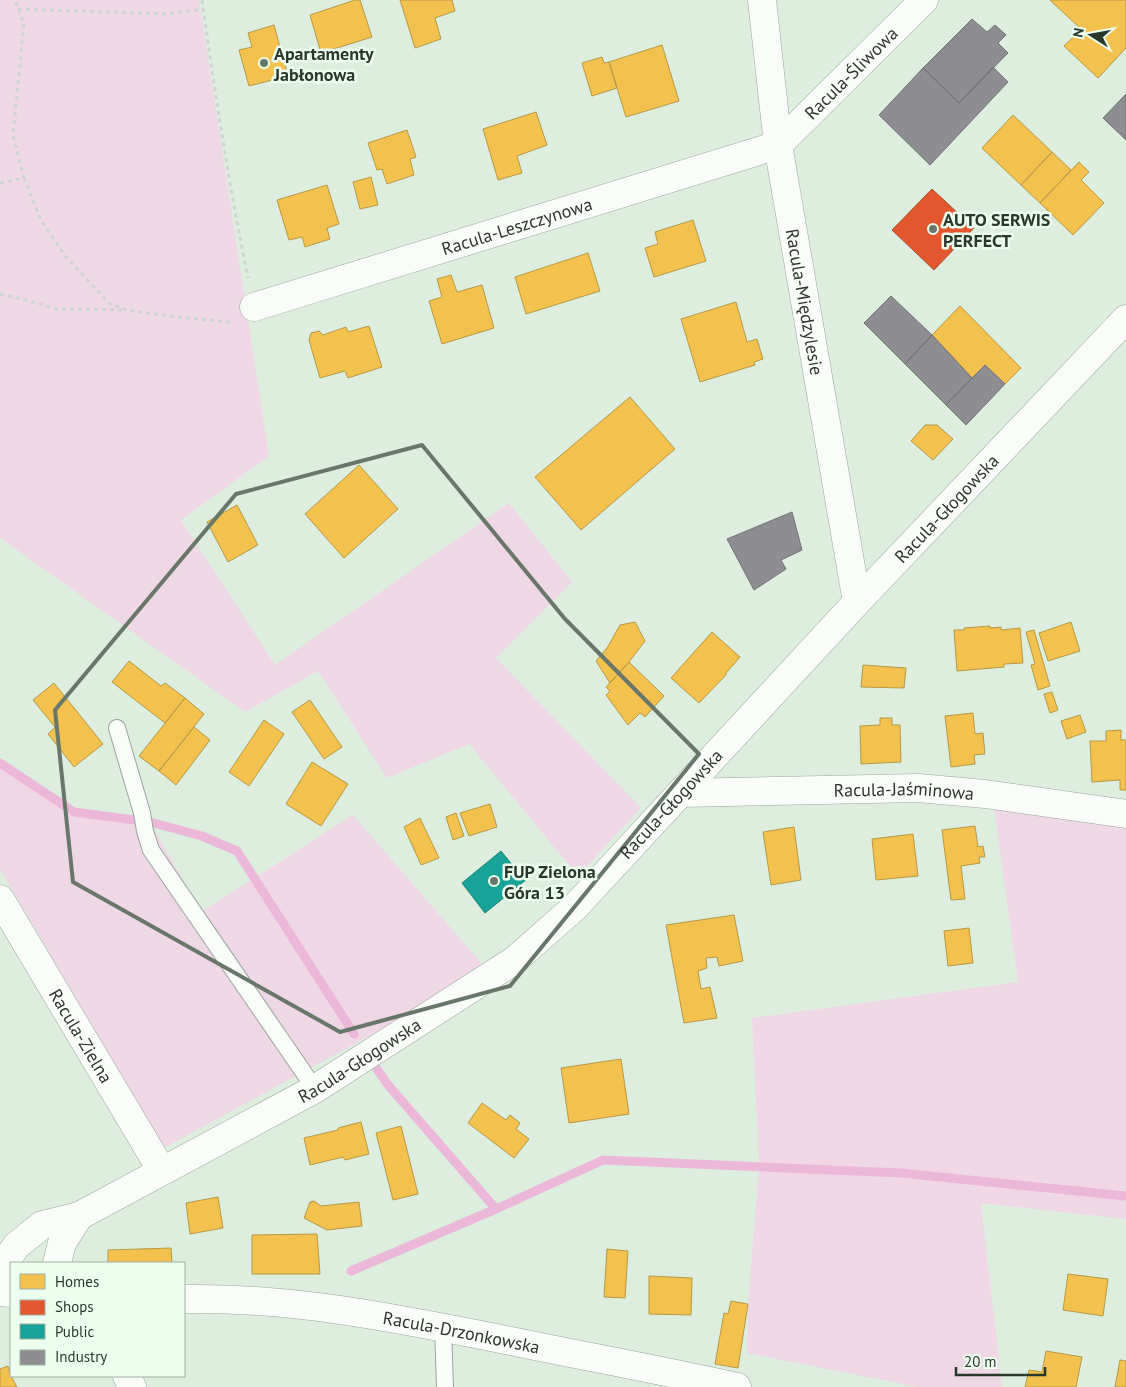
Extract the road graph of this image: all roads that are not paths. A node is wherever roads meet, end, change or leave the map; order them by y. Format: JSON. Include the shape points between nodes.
{"nodes":[{"id":1,"x":762,"y":0,"type":"edge"},
{"id":2,"x":924,"y":0,"type":"edge"},
{"id":3,"x":778,"y":145,"type":"junction"},
{"id":4,"x":254,"y":307,"type":"road end"},
{"id":5,"x":1126,"y":319,"type":"edge"},
{"id":6,"x":856,"y":602,"type":"junction"},
{"id":7,"x":117,"y":728,"type":"dead end"},
{"id":8,"x":682,"y":793,"type":"junction"},
{"id":9,"x":1126,"y":814,"type":"edge"},
{"id":10,"x":0,"y":899,"type":"edge"},
{"id":11,"x":315,"y":1088,"type":"junction"},
{"id":12,"x":162,"y":1171,"type":"junction"},
{"id":13,"x":79,"y":1216,"type":"junction"},
{"id":14,"x":57,"y":1262,"type":"edge"},
{"id":15,"x":0,"y":1271,"type":"edge"},
{"id":16,"x":185,"y":1299,"type":"edge"},
{"id":17,"x":443,"y":1328,"type":"junction"},
{"id":18,"x":728,"y":1386,"type":"edge"},
{"id":19,"x":445,"y":1387,"type":"edge"}],
"edges":[{"from":1,"to":3,"type":"street","name":"Racula-Międzylesie"},
{"from":2,"to":3,"type":"street","name":"Racula-Śliwowa"},
{"from":3,"to":4,"type":"street","name":"Racula-Leszczynowa"},
{"from":3,"to":6,"type":"street","name":"Racula-Międzylesie"},
{"from":5,"to":6,"type":"street","name":"Racula-Głogowska"},
{"from":6,"to":8,"type":"street","name":"Racula-Głogowska"},
{"from":7,"to":11,"type":"lane","via":[[151,850]]},
{"from":8,"to":9,"type":"street","name":"Racula-Jaśminowa","via":[[918,788]]},
{"from":8,"to":11,"type":"street","name":"Racula-Głogowska","via":[[575,907],[515,960]]},
{"from":10,"to":12,"type":"street","name":"Racula-Zielna"},
{"from":11,"to":12,"type":"street","name":"Racula-Głogowska"},
{"from":12,"to":13,"type":"street","name":"Racula-Głogowska"},
{"from":13,"to":14,"type":"street","via":[[62,1243]]},
{"from":13,"to":15,"type":"street","via":[[42,1225],[16,1246]]},
{"from":16,"to":17,"type":"street","name":"Racula-Drzonkowska","via":[[284,1302]]},
{"from":17,"to":18,"type":"street","name":"Racula-Drzonkowska"},
{"from":17,"to":19,"type":"lane"}]}
